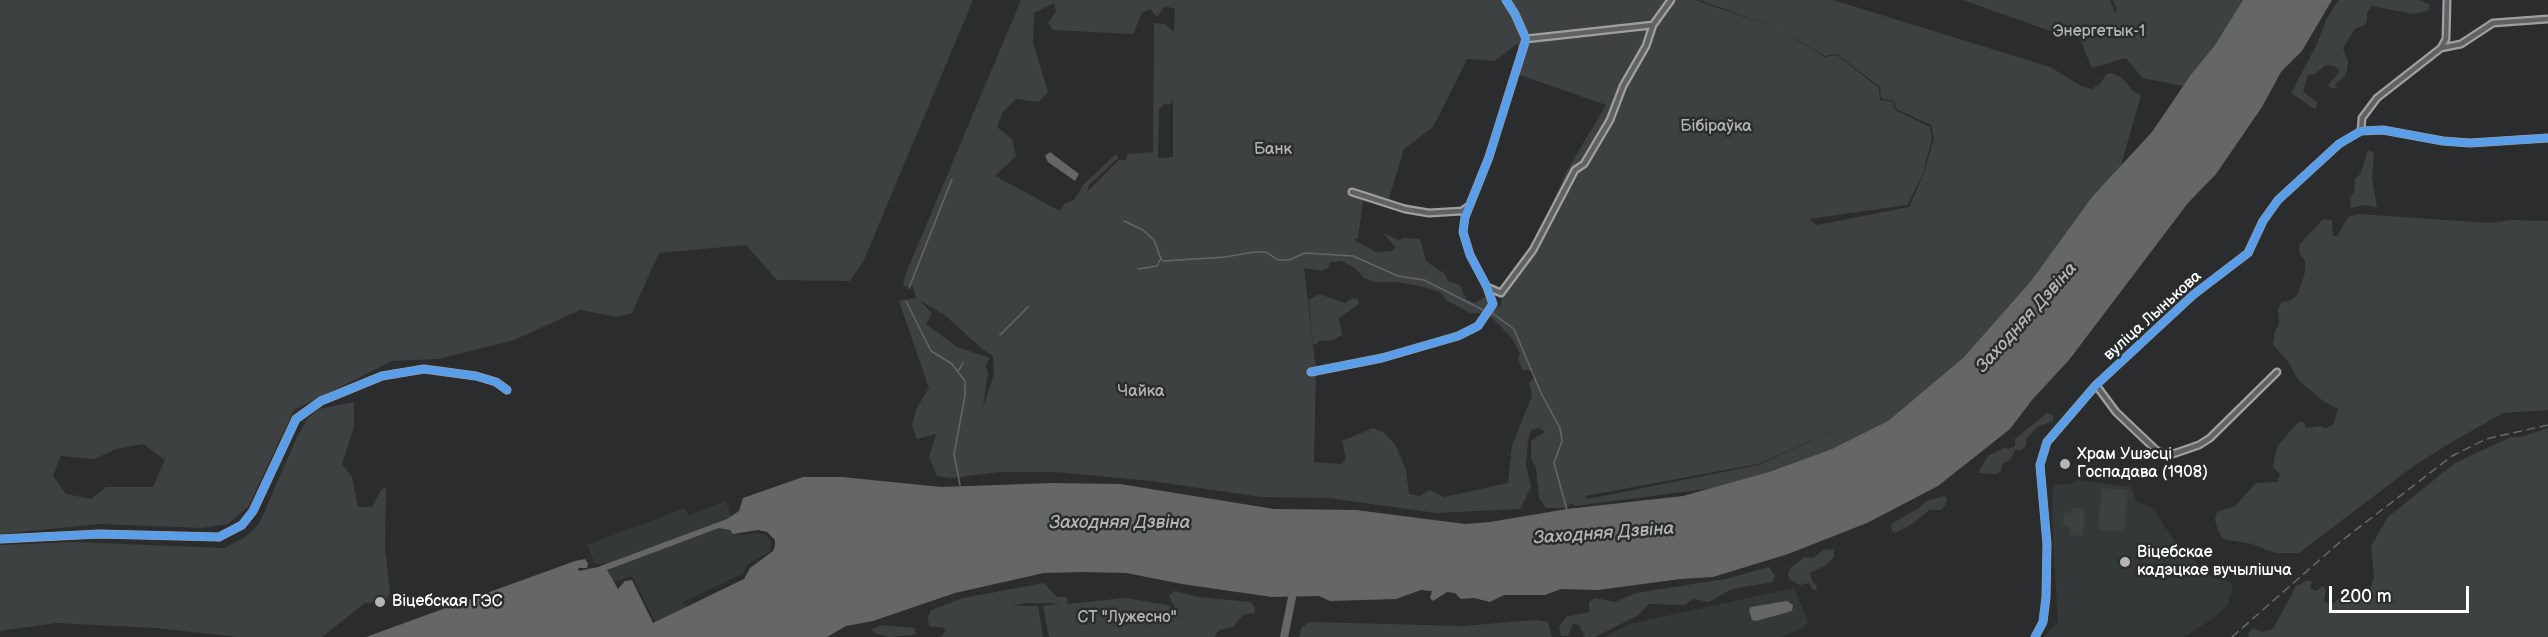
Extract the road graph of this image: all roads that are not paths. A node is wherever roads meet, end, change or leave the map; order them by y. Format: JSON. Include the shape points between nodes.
{"nodes":[{"id":1,"x":1506,"y":0,"type":"edge"},
{"id":2,"x":1671,"y":0,"type":"edge"},
{"id":3,"x":2447,"y":0,"type":"edge"},
{"id":4,"x":2548,"y":19,"type":"edge"},
{"id":5,"x":1653,"y":25,"type":"junction"},
{"id":6,"x":1526,"y":39,"type":"junction"},
{"id":7,"x":2441,"y":48,"type":"junction"},
{"id":8,"x":2361,"y":131,"type":"junction"},
{"id":9,"x":2548,"y":138,"type":"edge"},
{"id":10,"x":1352,"y":192,"type":"dead end"},
{"id":11,"x":1472,"y":204,"type":"junction"},
{"id":12,"x":1487,"y":286,"type":"junction"},
{"id":13,"x":1501,"y":292,"type":"junction"},
{"id":14,"x":1493,"y":304,"type":"junction"},
{"id":15,"x":1311,"y":372,"type":"dead end"},
{"id":16,"x":2277,"y":372,"type":"dead end"},
{"id":17,"x":2096,"y":386,"type":"junction"},
{"id":18,"x":507,"y":390,"type":"dead end"},
{"id":19,"x":0,"y":539,"type":"edge"},
{"id":20,"x":2035,"y":637,"type":"edge"}],
"edges":[{"from":1,"to":6,"type":"street"},
{"from":2,"to":5,"type":"street"},
{"from":3,"to":7,"type":"street","via":[[2446,39]]},
{"from":4,"to":7,"type":"street","via":[[2493,23],[2460,44]]},
{"from":5,"to":6,"type":"street"},
{"from":5,"to":13,"type":"street","via":[[1611,120],[1584,164],[1575,170],[1533,250]]},
{"from":6,"to":11,"type":"street"},
{"from":7,"to":8,"type":"street","via":[[2377,98],[2362,118]]},
{"from":8,"to":9,"type":"street","via":[[2383,130],[2470,143]]},
{"from":8,"to":17,"type":"street","name":"вуліца Лынькова","via":[[2339,144],[2278,200],[2248,253],[2193,295]]},
{"from":10,"to":11,"type":"street","via":[[1429,213],[1462,211]]},
{"from":11,"to":12,"type":"street","via":[[1462,232],[1476,271]]},
{"from":12,"to":13,"type":"street"},
{"from":12,"to":14,"type":"street"},
{"from":13,"to":14,"type":"street"},
{"from":14,"to":15,"type":"street","via":[[1478,326],[1458,336],[1382,358]]},
{"from":16,"to":17,"type":"street","via":[[2211,438],[2170,454],[2156,450],[2105,401]]},
{"from":17,"to":20,"type":"street","name":"вуліца Лынькова","via":[[2043,450],[2040,465],[2046,587],[2043,622]]},
{"from":18,"to":19,"type":"street","via":[[476,376],[424,369],[382,376],[321,401],[296,419],[253,511],[242,525],[219,537],[99,534]]}]}
